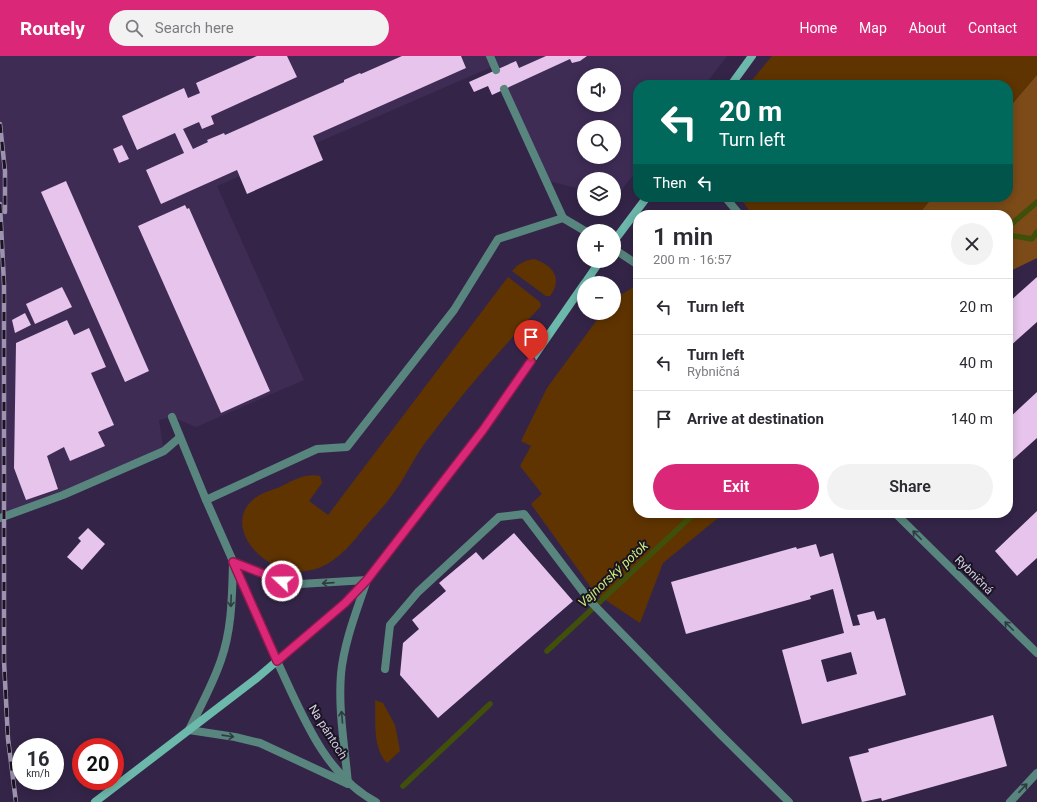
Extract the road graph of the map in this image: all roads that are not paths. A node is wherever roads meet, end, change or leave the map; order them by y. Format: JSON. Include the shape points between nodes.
{"nodes":[{"id":1,"x":490,"y":56,"type":"edge"},
{"id":2,"x":752,"y":56,"type":"edge"},
{"id":3,"x":496,"y":70,"type":"dead end"},
{"id":4,"x":735,"y":80,"type":"edge"},
{"id":5,"x":504,"y":89,"type":"dead end"},
{"id":6,"x":729,"y":202,"type":"edge"},
{"id":7,"x":736,"y":210,"type":"edge"},
{"id":8,"x":633,"y":216,"type":"edge"},
{"id":9,"x":563,"y":218,"type":"junction"},
{"id":10,"x":577,"y":226,"type":"edge"},
{"id":11,"x":621,"y":232,"type":"edge"},
{"id":12,"x":621,"y":254,"type":"edge"},
{"id":13,"x":633,"y":262,"type":"edge"},
{"id":14,"x":577,"y":294,"type":"edge"},
{"id":15,"x":172,"y":417,"type":"dead end"},
{"id":16,"x":180,"y":438,"type":"junction"},
{"id":17,"x":206,"y":500,"type":"junction"},
{"id":18,"x":0,"y":518,"type":"edge"},
{"id":19,"x":900,"y":518,"type":"edge"},
{"id":20,"x":233,"y":562,"type":"junction"},
{"id":21,"x":367,"y":580,"type":"junction"},
{"id":22,"x":1037,"y":653,"type":"edge"},
{"id":23,"x":277,"y":661,"type":"junction"},
{"id":24,"x":385,"y":669,"type":"dead end"},
{"id":25,"x":190,"y":730,"type":"junction"},
{"id":26,"x":1037,"y":773,"type":"edge"},
{"id":27,"x":348,"y":784,"type":"junction"},
{"id":28,"x":97,"y":800,"type":"edge"},
{"id":29,"x":376,"y":802,"type":"edge"},
{"id":30,"x":789,"y":802,"type":"edge"},
{"id":31,"x":1010,"y":802,"type":"edge"}],
"edges":[{"from":1,"to":3,"type":"street"},
{"from":2,"to":4,"type":"main road"},
{"from":5,"to":9,"type":"street"},
{"from":6,"to":7,"type":"street"},
{"from":8,"to":11,"type":"main road"},
{"from":9,"to":10,"type":"street"},
{"from":9,"to":17,"type":"street","via":[[498,238],[454,310],[348,447],[317,449]]},
{"from":12,"to":13,"type":"street"},
{"from":14,"to":21,"type":"main road","via":[[483,430]]},
{"from":15,"to":16,"type":"street","name":"Na pántoch"},
{"from":16,"to":17,"type":"street","name":"Na pántoch"},
{"from":16,"to":18,"type":"street","via":[[164,451],[63,495]]},
{"from":17,"to":20,"type":"street","name":"Na pántoch"},
{"from":22,"to":19,"type":"street","name":"Rybničná","one_way":true},
{"from":21,"to":20,"type":"street","one_way":true,"via":[[300,584],[282,581]]},
{"from":20,"to":23,"type":"street","name":"Na pántoch"},
{"from":20,"to":25,"type":"street","one_way":true,"via":[[231,613],[226,645]]},
{"from":21,"to":23,"type":"main road","via":[[345,603]]},
{"from":27,"to":21,"type":"street","one_way":true,"via":[[341,713],[341,674]]},
{"from":23,"to":25,"type":"main road"},
{"from":23,"to":27,"type":"street","name":"Na pántoch","via":[[302,715]]},
{"from":24,"to":30,"type":"street","via":[[390,625],[418,592],[499,517],[524,514],[590,601]]},
{"from":25,"to":27,"type":"street","one_way":true,"via":[[260,743]]},
{"from":25,"to":28,"type":"main road"},
{"from":31,"to":26,"type":"street","one_way":true},
{"from":27,"to":29,"type":"street","name":"Na pántoch"}]}
